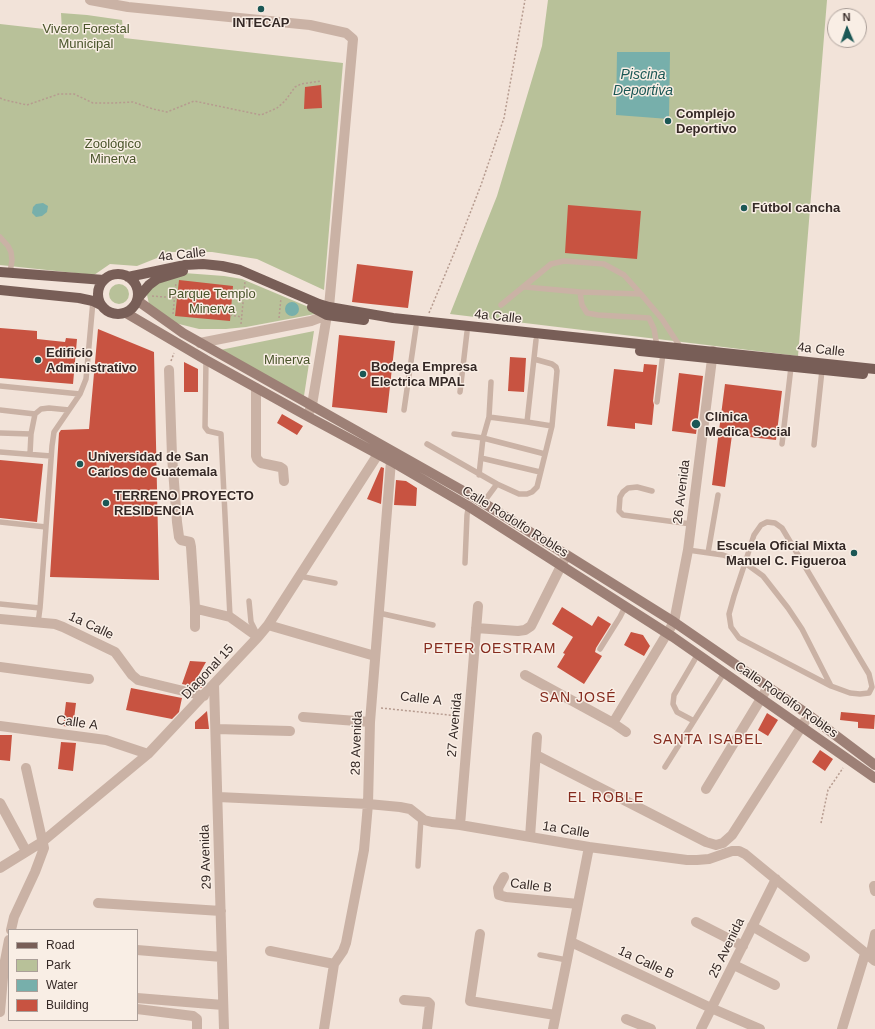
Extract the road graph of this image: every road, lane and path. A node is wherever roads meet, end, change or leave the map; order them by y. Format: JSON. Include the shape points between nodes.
{"nodes":[{"id":1,"x":90,"y":0,"type":"edge"},
{"id":2,"x":525,"y":0,"type":"edge"},
{"id":3,"x":321,"y":81,"type":"dead end"},
{"id":4,"x":0,"y":98,"type":"edge"},
{"id":5,"x":0,"y":237,"type":"edge"},
{"id":6,"x":5,"y":273,"type":"edge"},
{"id":7,"x":128,"y":277,"type":"junction"},
{"id":8,"x":176,"y":278,"type":"dead end"},
{"id":9,"x":104,"y":280,"type":"junction"},
{"id":10,"x":245,"y":282,"type":"dead end"},
{"id":11,"x":525,"y":286,"type":"junction"},
{"id":12,"x":0,"y":290,"type":"edge"},
{"id":13,"x":233,"y":291,"type":"dead end"},
{"id":14,"x":244,"y":292,"type":"junction"},
{"id":15,"x":580,"y":292,"type":"junction"},
{"id":16,"x":641,"y":294,"type":"junction"},
{"id":17,"x":141,"y":298,"type":"junction"},
{"id":18,"x":176,"y":298,"type":"junction"},
{"id":19,"x":281,"y":298,"type":"dead end"},
{"id":20,"x":97,"y":303,"type":"junction"},
{"id":21,"x":501,"y":306,"type":"dead end"},
{"id":22,"x":328,"y":311,"type":"junction"},
{"id":23,"x":126,"y":313,"type":"junction"},
{"id":24,"x":230,"y":315,"type":"dead end"},
{"id":25,"x":658,"y":315,"type":"junction"},
{"id":26,"x":279,"y":316,"type":"dead end"},
{"id":27,"x":242,"y":317,"type":"junction"},
{"id":28,"x":649,"y":318,"type":"junction"},
{"id":29,"x":172,"y":319,"type":"dead end"},
{"id":30,"x":421,"y":325,"type":"junction"},
{"id":31,"x":241,"y":326,"type":"dead end"},
{"id":32,"x":467,"y":332,"type":"junction"},
{"id":33,"x":536,"y":340,"type":"junction"},
{"id":34,"x":178,"y":343,"type":"junction"},
{"id":35,"x":200,"y":343,"type":"junction"},
{"id":36,"x":681,"y":348,"type":"junction"},
{"id":37,"x":660,"y":349,"type":"junction"},
{"id":38,"x":713,"y":355,"type":"junction"},
{"id":39,"x":534,"y":359,"type":"junction"},
{"id":40,"x":206,"y":360,"type":"junction"},
{"id":41,"x":791,"y":367,"type":"junction"},
{"id":42,"x":875,"y":369,"type":"edge"},
{"id":43,"x":169,"y":370,"type":"joint"},
{"id":44,"x":822,"y":370,"type":"junction"},
{"id":45,"x":875,"y":375,"type":"edge"},
{"id":46,"x":491,"y":382,"type":"dead end"},
{"id":47,"x":0,"y":386,"type":"edge"},
{"id":48,"x":256,"y":388,"type":"junction"},
{"id":49,"x":460,"y":392,"type":"dead end"},
{"id":50,"x":80,"y":394,"type":"junction"},
{"id":51,"x":657,"y":402,"type":"dead end"},
{"id":52,"x":312,"y":405,"type":"junction"},
{"id":53,"x":0,"y":410,"type":"edge"},
{"id":54,"x":69,"y":410,"type":"junction"},
{"id":55,"x":404,"y":410,"type":"dead end"},
{"id":56,"x":35,"y":414,"type":"junction"},
{"id":57,"x":307,"y":416,"type":"junction"},
{"id":58,"x":489,"y":417,"type":"junction"},
{"id":59,"x":527,"y":422,"type":"junction"},
{"id":60,"x":552,"y":426,"type":"junction"},
{"id":61,"x":0,"y":433,"type":"edge"},
{"id":62,"x":31,"y":434,"type":"junction"},
{"id":63,"x":454,"y":434,"type":"dead end"},
{"id":64,"x":484,"y":438,"type":"junction"},
{"id":65,"x":427,"y":444,"type":"dead end"},
{"id":66,"x":782,"y":444,"type":"dead end"},
{"id":67,"x":814,"y":445,"type":"dead end"},
{"id":68,"x":380,"y":450,"type":"junction"},
{"id":69,"x":0,"y":452,"type":"edge"},
{"id":70,"x":30,"y":454,"type":"junction"},
{"id":71,"x":545,"y":454,"type":"junction"},
{"id":72,"x":51,"y":456,"type":"junction"},
{"id":73,"x":393,"y":457,"type":"junction"},
{"id":74,"x":481,"y":458,"type":"junction"},
{"id":75,"x":540,"y":472,"type":"junction"},
{"id":76,"x":479,"y":475,"type":"junction"},
{"id":77,"x":284,"y":481,"type":"dead end"},
{"id":78,"x":497,"y":484,"type":"junction"},
{"id":79,"x":652,"y":491,"type":"dead end"},
{"id":80,"x":718,"y":495,"type":"dead end"},
{"id":81,"x":474,"y":497,"type":"junction"},
{"id":82,"x":483,"y":503,"type":"junction"},
{"id":83,"x":468,"y":506,"type":"junction"},
{"id":84,"x":0,"y":522,"type":"edge"},
{"id":85,"x":691,"y":524,"type":"junction"},
{"id":86,"x":46,"y":527,"type":"junction"},
{"id":87,"x":688,"y":550,"type":"junction"},
{"id":88,"x":708,"y":553,"type":"junction"},
{"id":89,"x":566,"y":556,"type":"junction"},
{"id":90,"x":746,"y":563,"type":"junction"},
{"id":91,"x":465,"y":564,"type":"dead end"},
{"id":92,"x":561,"y":565,"type":"junction"},
{"id":93,"x":299,"y":576,"type":"junction"},
{"id":94,"x":335,"y":583,"type":"dead end"},
{"id":95,"x":249,"y":601,"type":"dead end"},
{"id":96,"x":0,"y":604,"type":"edge"},
{"id":97,"x":478,"y":606,"type":"dead end"},
{"id":98,"x":195,"y":607,"type":"junction"},
{"id":99,"x":625,"y":607,"type":"junction"},
{"id":100,"x":40,"y":608,"type":"junction"},
{"id":101,"x":379,"y":613,"type":"junction"},
{"id":102,"x":230,"y":617,"type":"junction"},
{"id":103,"x":0,"y":619,"type":"edge"},
{"id":104,"x":674,"y":622,"type":"junction"},
{"id":105,"x":38,"y":623,"type":"junction"},
{"id":106,"x":268,"y":625,"type":"junction"},
{"id":107,"x":433,"y":625,"type":"dead end"},
{"id":108,"x":195,"y":627,"type":"dead end"},
{"id":109,"x":476,"y":628,"type":"junction"},
{"id":110,"x":668,"y":634,"type":"junction"},
{"id":111,"x":258,"y":636,"type":"junction"},
{"id":112,"x":600,"y":649,"type":"dead end"},
{"id":113,"x":698,"y":654,"type":"junction"},
{"id":114,"x":375,"y":656,"type":"junction"},
{"id":115,"x":0,"y":667,"type":"edge"},
{"id":116,"x":724,"y":673,"type":"junction"},
{"id":117,"x":525,"y":675,"type":"dead end"},
{"id":118,"x":89,"y":679,"type":"dead end"},
{"id":119,"x":214,"y":684,"type":"junction"},
{"id":120,"x":831,"y":686,"type":"junction"},
{"id":121,"x":768,"y":687,"type":"junction"},
{"id":122,"x":204,"y":696,"type":"junction"},
{"id":123,"x":761,"y":698,"type":"junction"},
{"id":124,"x":371,"y":707,"type":"junction"},
{"id":125,"x":809,"y":715,"type":"junction"},
{"id":126,"x":303,"y":717,"type":"dead end"},
{"id":127,"x":469,"y":717,"type":"junction"},
{"id":128,"x":694,"y":721,"type":"junction"},
{"id":129,"x":370,"y":722,"type":"junction"},
{"id":130,"x":613,"y":723,"type":"junction"},
{"id":131,"x":0,"y":726,"type":"edge"},
{"id":132,"x":801,"y":726,"type":"junction"},
{"id":133,"x":216,"y":730,"type":"junction"},
{"id":134,"x":290,"y":731,"type":"dead end"},
{"id":135,"x":626,"y":732,"type":"dead end"},
{"id":136,"x":537,"y":737,"type":"dead end"},
{"id":137,"x":148,"y":754,"type":"junction"},
{"id":138,"x":536,"y":756,"type":"junction"},
{"id":139,"x":848,"y":759,"type":"junction"},
{"id":140,"x":875,"y":765,"type":"edge"},
{"id":141,"x":665,"y":767,"type":"dead end"},
{"id":142,"x":26,"y":768,"type":"dead end"},
{"id":143,"x":875,"y":778,"type":"edge"},
{"id":144,"x":706,"y":790,"type":"dead end"},
{"id":145,"x":218,"y":797,"type":"junction"},
{"id":146,"x":0,"y":803,"type":"edge"},
{"id":147,"x":368,"y":804,"type":"junction"},
{"id":148,"x":421,"y":817,"type":"junction"},
{"id":149,"x":820,"y":823,"type":"dead end"},
{"id":150,"x":460,"y":825,"type":"junction"},
{"id":151,"x":530,"y":837,"type":"junction"},
{"id":152,"x":42,"y":842,"type":"junction"},
{"id":153,"x":589,"y":846,"type":"junction"},
{"id":154,"x":26,"y":851,"type":"junction"},
{"id":155,"x":418,"y":866,"type":"dead end"},
{"id":156,"x":0,"y":868,"type":"edge"},
{"id":157,"x":504,"y":877,"type":"dead end"},
{"id":158,"x":776,"y":879,"type":"junction"},
{"id":159,"x":98,"y":903,"type":"dead end"},
{"id":160,"x":578,"y":904,"type":"junction"},
{"id":161,"x":221,"y":911,"type":"junction"},
{"id":162,"x":696,"y":922,"type":"dead end"},
{"id":163,"x":752,"y":926,"type":"junction"},
{"id":164,"x":11,"y":929,"type":"edge"},
{"id":165,"x":480,"y":934,"type":"dead end"},
{"id":166,"x":875,"y":934,"type":"edge"},
{"id":167,"x":571,"y":942,"type":"junction"},
{"id":168,"x":8,"y":945,"type":"edge"},
{"id":169,"x":743,"y":946,"type":"junction"},
{"id":170,"x":138,"y":950,"type":"edge"},
{"id":171,"x":270,"y":951,"type":"dead end"},
{"id":172,"x":540,"y":955,"type":"dead end"},
{"id":173,"x":222,"y":957,"type":"junction"},
{"id":174,"x":805,"y":957,"type":"dead end"},
{"id":175,"x":870,"y":957,"type":"edge"},
{"id":176,"x":567,"y":960,"type":"junction"},
{"id":177,"x":334,"y":964,"type":"junction"},
{"id":178,"x":734,"y":965,"type":"junction"},
{"id":179,"x":775,"y":985,"type":"dead end"},
{"id":180,"x":138,"y":998,"type":"edge"},
{"id":181,"x":404,"y":1000,"type":"dead end"},
{"id":182,"x":223,"y":1005,"type":"junction"},
{"id":183,"x":711,"y":1008,"type":"junction"},
{"id":184,"x":138,"y":1009,"type":"edge"},
{"id":185,"x":0,"y":1012,"type":"edge"},
{"id":186,"x":555,"y":1015,"type":"junction"},
{"id":187,"x":626,"y":1020,"type":"dead end"},
{"id":188,"x":844,"y":1028,"type":"edge"},
{"id":189,"x":197,"y":1029,"type":"edge"},
{"id":190,"x":224,"y":1029,"type":"edge"},
{"id":191,"x":324,"y":1029,"type":"edge"},
{"id":192,"x":427,"y":1029,"type":"edge"},
{"id":193,"x":553,"y":1029,"type":"edge"},
{"id":194,"x":651,"y":1029,"type":"edge"},
{"id":195,"x":700,"y":1029,"type":"edge"},
{"id":196,"x":760,"y":1029,"type":"edge"}],
"edges":[{"from":1,"to":22,"type":"street","via":[[128,7],[310,25],[346,33],[353,39]]},
{"from":2,"to":30,"type":"path","via":[[504,118],[460,239]]},
{"from":3,"to":4,"type":"path","via":[[295,87],[277,108],[261,115],[194,102],[167,112],[133,102],[93,103],[74,94],[59,94],[27,105]]},
{"from":5,"to":6,"type":"lane","via":[[11,252],[12,260]]},
{"from":6,"to":9,"type":"main road"},
{"from":7,"to":9,"type":"main road","via":[[116,274]]},
{"from":7,"to":17,"type":"main road","via":[[134,281]]},
{"from":7,"to":22,"type":"main road","name":"4a Calle","via":[[179,266],[222,266],[240,270]]},
{"from":8,"to":18,"type":"path"},
{"from":9,"to":20,"type":"main road","via":[[100,285]]},
{"from":10,"to":14,"type":"path"},
{"from":11,"to":15,"type":"lane"},
{"from":11,"to":16,"type":"lane","via":[[551,264],[564,261],[604,264],[624,275]]},
{"from":11,"to":21,"type":"lane"},
{"from":12,"to":20,"type":"main road","via":[[79,298]]},
{"from":13,"to":14,"type":"path"},
{"from":14,"to":27,"type":"path"},
{"from":15,"to":16,"type":"lane"},
{"from":15,"to":28,"type":"lane","via":[[582,305],[587,313]]},
{"from":16,"to":25,"type":"lane"},
{"from":17,"to":18,"type":"path"},
{"from":17,"to":22,"type":"main road","name":"4a Calle","via":[[149,285],[157,279],[187,270],[211,271],[246,278]]},
{"from":17,"to":23,"type":"main road"},
{"from":17,"to":35,"type":"main road","name":"Calle Rodolfo Robles","via":[[183,333]]},
{"from":18,"to":29,"type":"path"},
{"from":19,"to":26,"type":"path"},
{"from":20,"to":23,"type":"main road","via":[[109,313]]},
{"from":20,"to":50,"type":"lane","via":[[88,370]]},
{"from":22,"to":30,"type":"main road","name":"4a Calle","via":[[394,318]]},
{"from":22,"to":35,"type":"street","via":[[311,321]]},
{"from":22,"to":52,"type":"street"},
{"from":23,"to":34,"type":"main road","name":"Calle Rodolfo Robles"},
{"from":24,"to":27,"type":"path"},
{"from":25,"to":28,"type":"lane"},
{"from":25,"to":36,"type":"lane"},
{"from":27,"to":31,"type":"path"},
{"from":28,"to":37,"type":"lane"},
{"from":30,"to":32,"type":"main road","name":"4a Calle"},
{"from":30,"to":37,"type":"main road","name":"4a Calle"},
{"from":30,"to":55,"type":"lane"},
{"from":32,"to":33,"type":"main road","name":"4a Calle"},
{"from":32,"to":49,"type":"lane"},
{"from":33,"to":37,"type":"main road","name":"4a Calle"},
{"from":33,"to":39,"type":"lane"},
{"from":34,"to":40,"type":"main road","name":"Calle Rodolfo Robles"},
{"from":34,"to":43,"type":"path"},
{"from":35,"to":52,"type":"main road","name":"Calle Rodolfo Robles"},
{"from":36,"to":37,"type":"main road","name":"4a Calle"},
{"from":36,"to":38,"type":"main road","name":"4a Calle"},
{"from":37,"to":38,"type":"main road","name":"4a Calle"},
{"from":37,"to":51,"type":"lane"},
{"from":38,"to":41,"type":"main road","name":"4a Calle"},
{"from":38,"to":42,"type":"main road","name":"4a Calle"},
{"from":38,"to":85,"type":"street","name":"26 Avenida"},
{"from":39,"to":59,"type":"lane"},
{"from":39,"to":60,"type":"lane","via":[[556,367]]},
{"from":40,"to":48,"type":"main road","name":"Calle Rodolfo Robles"},
{"from":40,"to":102,"type":"lane","via":[[205,427],[208,431],[221,434]]},
{"from":41,"to":44,"type":"main road","name":"4a Calle"},
{"from":41,"to":66,"type":"lane"},
{"from":43,"to":98,"type":"street","via":[[177,522],[179,537],[190,542]]},
{"from":44,"to":45,"type":"main road","name":"4a Calle"},
{"from":44,"to":67,"type":"lane"},
{"from":46,"to":58,"type":"lane"},
{"from":47,"to":50,"type":"lane"},
{"from":48,"to":57,"type":"main road","name":"Calle Rodolfo Robles"},
{"from":48,"to":77,"type":"street","via":[[257,459],[261,463],[283,469]]},
{"from":50,"to":54,"type":"lane"},
{"from":52,"to":57,"type":"street"},
{"from":52,"to":68,"type":"main road","name":"Calle Rodolfo Robles"},
{"from":53,"to":56,"type":"lane"},
{"from":54,"to":56,"type":"lane","via":[[49,408],[41,409]]},
{"from":54,"to":72,"type":"lane","via":[[54,432]]},
{"from":56,"to":62,"type":"lane"},
{"from":57,"to":68,"type":"main road","name":"Calle Rodolfo Robles"},
{"from":58,"to":59,"type":"lane"},
{"from":58,"to":64,"type":"lane"},
{"from":59,"to":60,"type":"lane"},
{"from":60,"to":71,"type":"lane"},
{"from":61,"to":62,"type":"lane"},
{"from":62,"to":70,"type":"lane"},
{"from":63,"to":64,"type":"lane"},
{"from":64,"to":71,"type":"lane"},
{"from":64,"to":74,"type":"lane"},
{"from":65,"to":76,"type":"lane"},
{"from":68,"to":73,"type":"main road","name":"Calle Rodolfo Robles"},
{"from":68,"to":93,"type":"street","name":"Diagonal 15"},
{"from":69,"to":70,"type":"lane"},
{"from":70,"to":72,"type":"lane"},
{"from":71,"to":75,"type":"lane"},
{"from":72,"to":86,"type":"lane"},
{"from":73,"to":81,"type":"main road","name":"Calle Rodolfo Robles"},
{"from":73,"to":83,"type":"main road","name":"Calle Rodolfo Robles"},
{"from":73,"to":101,"type":"street","name":"28 Avenida"},
{"from":74,"to":75,"type":"lane"},
{"from":74,"to":76,"type":"lane"},
{"from":75,"to":78,"type":"lane","via":[[537,487],[527,494],[519,494]]},
{"from":76,"to":78,"type":"lane"},
{"from":78,"to":82,"type":"lane"},
{"from":79,"to":85,"type":"lane","via":[[637,487],[628,488],[620,497],[619,511],[623,515]]},
{"from":80,"to":88,"type":"lane"},
{"from":81,"to":82,"type":"main road","name":"Calle Rodolfo Robles"},
{"from":81,"to":83,"type":"lane"},
{"from":82,"to":89,"type":"main road","name":"Calle Rodolfo Robles"},
{"from":83,"to":91,"type":"lane"},
{"from":83,"to":92,"type":"main road","name":"Calle Rodolfo Robles"},
{"from":84,"to":86,"type":"lane"},
{"from":85,"to":87,"type":"street","name":"26 Avenida"},
{"from":86,"to":100,"type":"lane"},
{"from":87,"to":88,"type":"lane"},
{"from":87,"to":104,"type":"street","name":"26 Avenida"},
{"from":88,"to":90,"type":"lane"},
{"from":89,"to":92,"type":"street"},
{"from":89,"to":104,"type":"main road","name":"Calle Rodolfo Robles"},
{"from":90,"to":120,"type":"lane","via":[[763,576],[788,608],[802,629]]},
{"from":90,"to":120,"type":"lane","via":[[729,614],[732,627],[739,638]]},
{"from":90,"to":120,"type":"lane","via":[[754,535],[761,525],[767,522],[775,523],[782,528],[869,674],[872,687],[869,693],[860,694]]},
{"from":92,"to":99,"type":"main road","name":"Calle Rodolfo Robles"},
{"from":92,"to":109,"type":"street","via":[[531,626],[518,631]]},
{"from":93,"to":94,"type":"lane"},
{"from":93,"to":106,"type":"street","name":"Diagonal 15"},
{"from":95,"to":111,"type":"lane","via":[[252,626]]},
{"from":96,"to":100,"type":"lane"},
{"from":97,"to":109,"type":"street","name":"27 Avenida"},
{"from":98,"to":102,"type":"street"},
{"from":98,"to":108,"type":"street"},
{"from":99,"to":110,"type":"main road","name":"Calle Rodolfo Robles"},
{"from":99,"to":112,"type":"lane"},
{"from":100,"to":105,"type":"lane"},
{"from":101,"to":107,"type":"lane"},
{"from":101,"to":114,"type":"street","name":"28 Avenida"},
{"from":102,"to":111,"type":"street"},
{"from":103,"to":105,"type":"street","name":"1a Calle"},
{"from":104,"to":110,"type":"street","name":"26 Avenida"},
{"from":104,"to":121,"type":"main road","name":"Calle Rodolfo Robles"},
{"from":105,"to":122,"type":"street","name":"1a Calle","via":[[55,624],[112,650],[138,680]]},
{"from":106,"to":111,"type":"street","name":"Diagonal 15"},
{"from":106,"to":114,"type":"street"},
{"from":109,"to":127,"type":"street","name":"27 Avenida"},
{"from":110,"to":113,"type":"main road","name":"Calle Rodolfo Robles"},
{"from":110,"to":130,"type":"street","name":"26 Avenida"},
{"from":111,"to":119,"type":"street","name":"Diagonal 15"},
{"from":113,"to":116,"type":"main road","name":"Calle Rodolfo Robles"},
{"from":113,"to":128,"type":"lane","via":[[674,695],[673,704],[677,712]]},
{"from":114,"to":124,"type":"street","name":"28 Avenida"},
{"from":115,"to":118,"type":"street"},
{"from":116,"to":123,"type":"main road","name":"Calle Rodolfo Robles"},
{"from":116,"to":128,"type":"lane"},
{"from":117,"to":130,"type":"street"},
{"from":119,"to":122,"type":"street","name":"Diagonal 15"},
{"from":119,"to":133,"type":"street","name":"29 Avenida"},
{"from":121,"to":123,"type":"street"},
{"from":121,"to":125,"type":"main road","name":"Calle Rodolfo Robles"},
{"from":122,"to":137,"type":"street","name":"Diagonal 15"},
{"from":123,"to":132,"type":"main road","name":"Calle Rodolfo Robles"},
{"from":123,"to":144,"type":"street"},
{"from":124,"to":127,"type":"path","name":"Calle A"},
{"from":124,"to":129,"type":"street","name":"28 Avenida"},
{"from":125,"to":132,"type":"street"},
{"from":125,"to":140,"type":"main road","name":"Calle Rodolfo Robles"},
{"from":126,"to":129,"type":"street"},
{"from":127,"to":150,"type":"street","name":"27 Avenida"},
{"from":128,"to":141,"type":"lane"},
{"from":129,"to":147,"type":"street","name":"28 Avenida"},
{"from":130,"to":135,"type":"street"},
{"from":131,"to":137,"type":"street","name":"Calle A","via":[[106,740]]},
{"from":132,"to":138,"type":"street","via":[[732,835],[723,843],[716,845]]},
{"from":132,"to":139,"type":"main road","name":"Calle Rodolfo Robles"},
{"from":133,"to":134,"type":"street"},
{"from":133,"to":145,"type":"street","name":"29 Avenida"},
{"from":136,"to":138,"type":"street"},
{"from":137,"to":152,"type":"street","name":"Diagonal 15"},
{"from":138,"to":151,"type":"street"},
{"from":139,"to":143,"type":"main road","name":"Calle Rodolfo Robles"},
{"from":139,"to":149,"type":"path","via":[[828,790]]},
{"from":142,"to":152,"type":"street"},
{"from":145,"to":147,"type":"street","name":"1a Calle"},
{"from":145,"to":161,"type":"street","name":"29 Avenida"},
{"from":146,"to":154,"type":"street"},
{"from":147,"to":148,"type":"street","name":"1a Calle","via":[[410,809]]},
{"from":147,"to":177,"type":"street","name":"28 Avenida","via":[[362,866],[346,943]]},
{"from":148,"to":150,"type":"street","name":"1a Calle","via":[[432,822]]},
{"from":148,"to":155,"type":"lane"},
{"from":150,"to":151,"type":"street","name":"1a Calle"},
{"from":151,"to":153,"type":"street","name":"1a Calle"},
{"from":152,"to":154,"type":"street","name":"Diagonal 15"},
{"from":152,"to":164,"type":"street","via":[[43,850]]},
{"from":153,"to":158,"type":"street","name":"1a Calle","via":[[697,860],[738,851]]},
{"from":153,"to":160,"type":"street"},
{"from":154,"to":156,"type":"street","name":"Diagonal 15"},
{"from":157,"to":160,"type":"street","name":"Calle B","via":[[498,888],[499,894],[506,898]]},
{"from":158,"to":163,"type":"street","name":"25 Avenida"},
{"from":158,"to":175,"type":"street","name":"1a Calle"},
{"from":159,"to":161,"type":"street"},
{"from":160,"to":167,"type":"street"},
{"from":161,"to":173,"type":"street","name":"29 Avenida"},
{"from":162,"to":169,"type":"street"},
{"from":163,"to":169,"type":"street","name":"25 Avenida"},
{"from":163,"to":174,"type":"street"},
{"from":165,"to":186,"type":"street","via":[[470,1001]]},
{"from":166,"to":175,"type":"street"},
{"from":167,"to":176,"type":"street"},
{"from":167,"to":183,"type":"street","name":"1a Calle B"},
{"from":168,"to":185,"type":"street"},
{"from":169,"to":178,"type":"street","name":"25 Avenida"},
{"from":170,"to":173,"type":"street"},
{"from":171,"to":177,"type":"street"},
{"from":172,"to":176,"type":"lane"},
{"from":173,"to":182,"type":"street","name":"29 Avenida"},
{"from":175,"to":188,"type":"street"},
{"from":176,"to":186,"type":"street"},
{"from":177,"to":191,"type":"street","name":"28 Avenida"},
{"from":178,"to":179,"type":"street"},
{"from":178,"to":183,"type":"street","name":"25 Avenida"},
{"from":180,"to":182,"type":"street"},
{"from":181,"to":192,"type":"street","via":[[430,1004]]},
{"from":182,"to":190,"type":"street","name":"29 Avenida"},
{"from":183,"to":195,"type":"street","name":"25 Avenida"},
{"from":183,"to":196,"type":"street"},
{"from":184,"to":189,"type":"street","via":[[193,1016],[197,1019]]},
{"from":186,"to":193,"type":"street"},
{"from":187,"to":194,"type":"street"}]}
